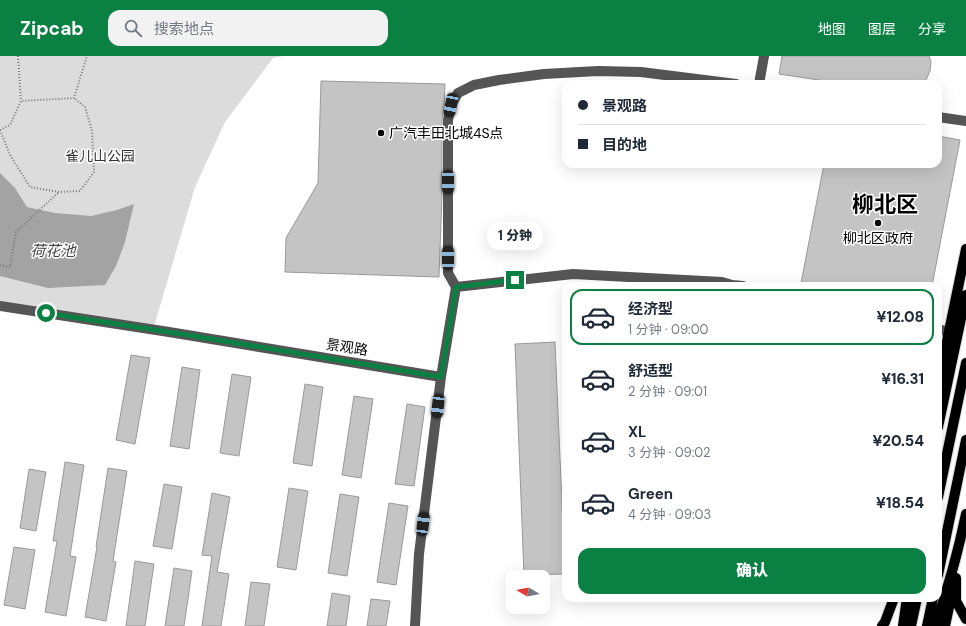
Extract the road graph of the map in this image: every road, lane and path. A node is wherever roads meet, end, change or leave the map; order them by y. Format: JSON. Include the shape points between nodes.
{"nodes":[{"id":1,"x":18,"y":56,"type":"edge"},
{"id":2,"x":87,"y":56,"type":"edge"},
{"id":3,"x":764,"y":56,"type":"edge"},
{"id":4,"x":704,"y":80,"type":"edge"},
{"id":5,"x":760,"y":80,"type":"edge"},
{"id":6,"x":74,"y":98,"type":"junction"},
{"id":7,"x":21,"y":101,"type":"junction"},
{"id":8,"x":942,"y":118,"type":"edge"},
{"id":9,"x":966,"y":121,"type":"edge"},
{"id":10,"x":0,"y":130,"type":"edge"},
{"id":11,"x":59,"y":192,"type":"junction"},
{"id":12,"x":966,"y":249,"type":"edge"},
{"id":13,"x":0,"y":265,"type":"edge"},
{"id":14,"x":722,"y":282,"type":"edge"},
{"id":15,"x":456,"y":287,"type":"junction"},
{"id":16,"x":966,"y":295,"type":"edge"},
{"id":17,"x":0,"y":306,"type":"edge"},
{"id":18,"x":942,"y":330,"type":"edge"},
{"id":19,"x":949,"y":332,"type":"junction"},
{"id":20,"x":966,"y":363,"type":"edge"},
{"id":21,"x":942,"y":366,"type":"edge"},
{"id":22,"x":441,"y":377,"type":"junction"},
{"id":23,"x":942,"y":408,"type":"edge"},
{"id":24,"x":966,"y":440,"type":"edge"},
{"id":25,"x":942,"y":478,"type":"edge"},
{"id":26,"x":966,"y":514,"type":"edge"},
{"id":27,"x":966,"y":534,"type":"edge"},
{"id":28,"x":942,"y":556,"type":"edge"},
{"id":29,"x":956,"y":578,"type":"junction"},
{"id":30,"x":893,"y":602,"type":"edge"},
{"id":31,"x":894,"y":602,"type":"edge"},
{"id":32,"x":906,"y":602,"type":"edge"},
{"id":33,"x":916,"y":602,"type":"edge"},
{"id":34,"x":932,"y":602,"type":"edge"},
{"id":35,"x":966,"y":619,"type":"edge"},
{"id":36,"x":415,"y":626,"type":"edge"},
{"id":37,"x":882,"y":626,"type":"edge"},
{"id":38,"x":891,"y":626,"type":"edge"},
{"id":39,"x":903,"y":626,"type":"edge"},
{"id":40,"x":910,"y":626,"type":"edge"},
{"id":41,"x":927,"y":626,"type":"edge"},
{"id":42,"x":935,"y":626,"type":"edge"},
{"id":43,"x":945,"y":626,"type":"edge"}],
"edges":[{"from":1,"to":7,"type":"path"},
{"from":2,"to":6,"type":"path"},
{"from":3,"to":5,"type":"street"},
{"from":4,"to":15,"type":"street","via":[[641,72],[598,71],[499,80],[474,85],[458,93],[451,105],[448,120],[448,273]]},
{"from":6,"to":7,"type":"path"},
{"from":6,"to":11,"type":"path","via":[[86,107],[92,131],[94,172],[80,191]]},
{"from":7,"to":10,"type":"path","via":[[10,125]]},
{"from":8,"to":9,"type":"street"},
{"from":10,"to":11,"type":"path","via":[[10,155],[30,187]]},
{"from":11,"to":13,"type":"path","via":[[16,232],[10,267]]},
{"from":12,"to":19,"type":"main road"},
{"from":14,"to":15,"type":"street","via":[[573,274]]},
{"from":15,"to":22,"type":"street"},
{"from":16,"to":23,"type":"main road"},
{"from":17,"to":22,"type":"street","name":"景观路"},
{"from":18,"to":19,"type":"street"},
{"from":19,"to":21,"type":"main road"},
{"from":20,"to":25,"type":"main road"},
{"from":22,"to":36,"type":"street","via":[[419,554]]},
{"from":24,"to":28,"type":"main road"},
{"from":26,"to":42,"type":"main road","via":[[946,596]]},
{"from":27,"to":29,"type":"main road"},
{"from":29,"to":35,"type":"main road","via":[[956,601]]},
{"from":29,"to":43,"type":"main road"},
{"from":30,"to":37,"type":"main road"},
{"from":31,"to":38,"type":"main road"},
{"from":32,"to":39,"type":"main road"},
{"from":33,"to":40,"type":"main road"},
{"from":34,"to":41,"type":"main road"}]}
